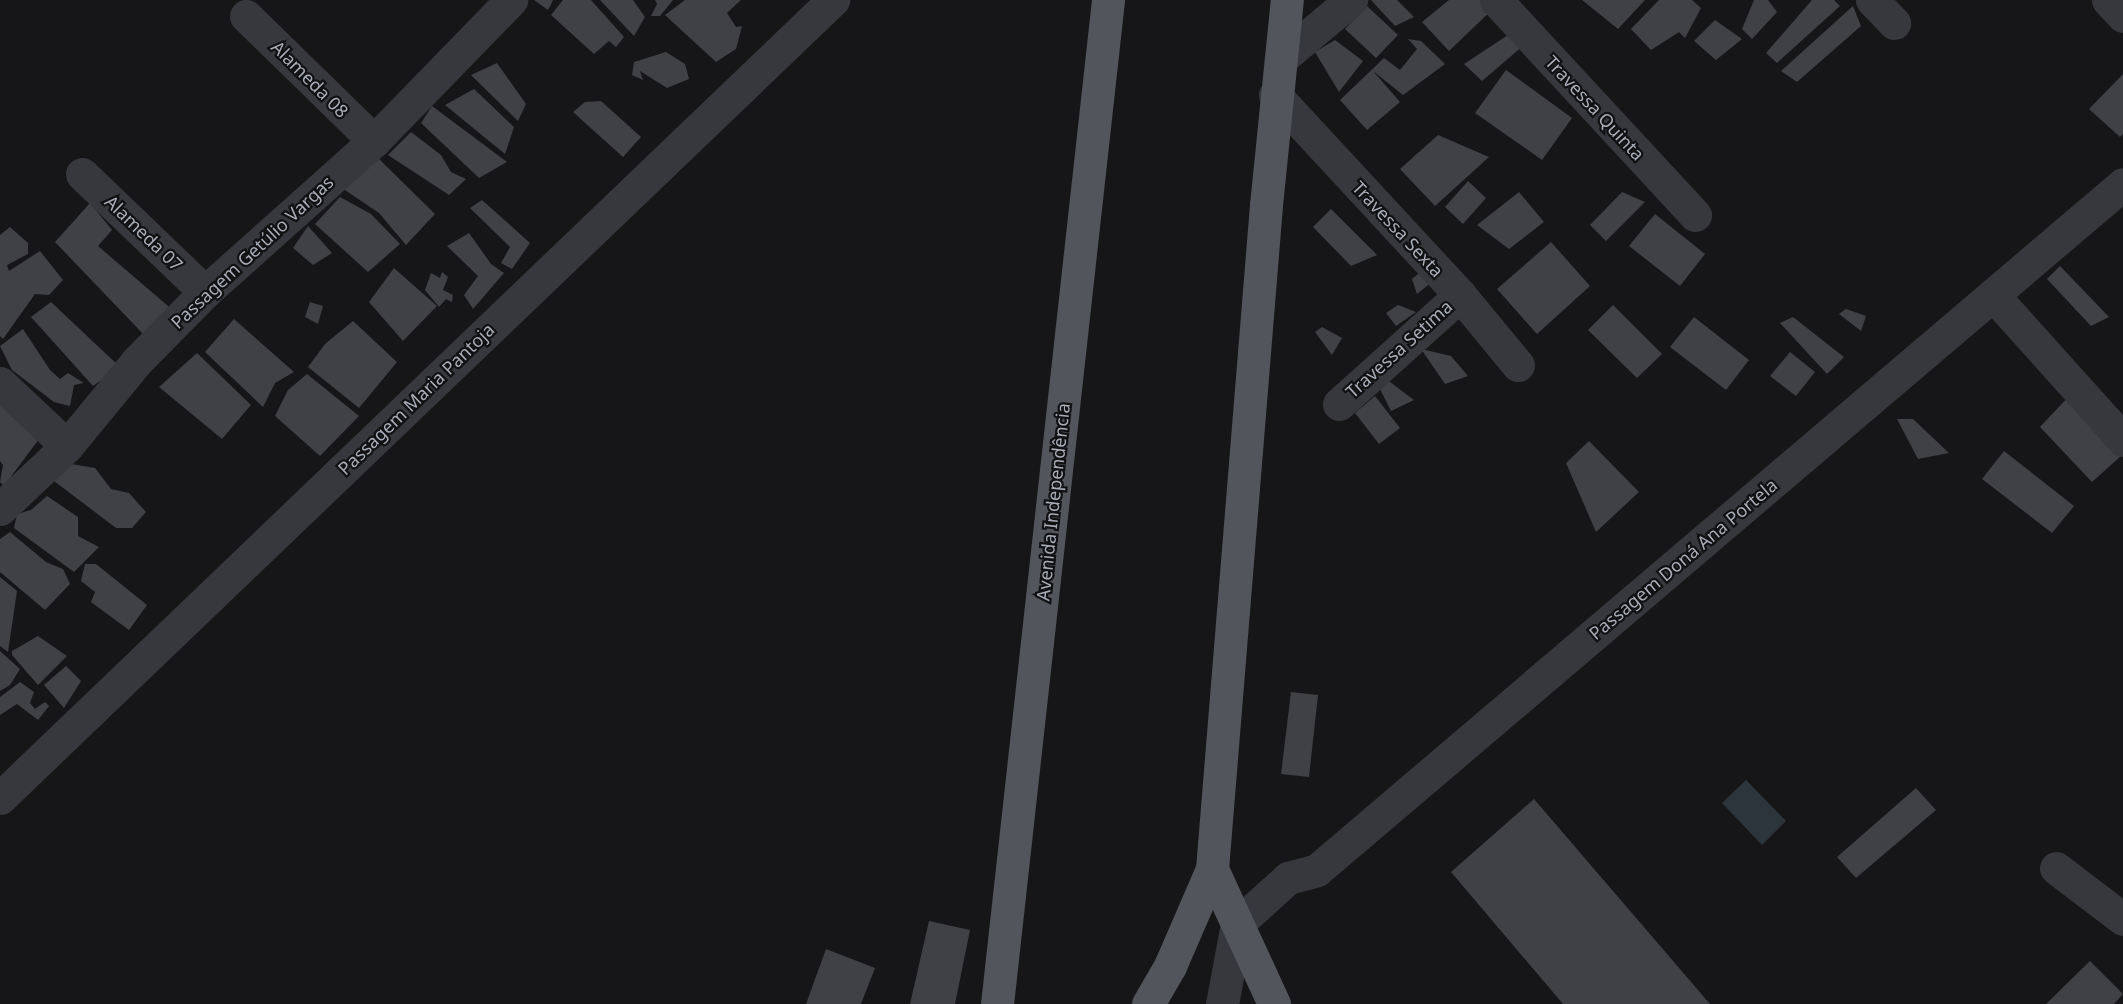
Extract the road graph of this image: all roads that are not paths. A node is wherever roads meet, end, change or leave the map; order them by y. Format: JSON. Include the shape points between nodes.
{"nodes":[{"id":1,"x":511,"y":0,"type":"edge"},
{"id":2,"x":833,"y":0,"type":"edge"},
{"id":3,"x":1108,"y":0,"type":"edge"},
{"id":4,"x":1287,"y":0,"type":"edge"},
{"id":5,"x":1351,"y":0,"type":"edge"},
{"id":6,"x":1496,"y":0,"type":"edge"},
{"id":7,"x":2108,"y":0,"type":"edge"},
{"id":8,"x":246,"y":16,"type":"dead end"},
{"id":9,"x":2123,"y":16,"type":"edge"},
{"id":10,"x":1283,"y":57,"type":"junction"},
{"id":11,"x":1275,"y":96,"type":"junction"},
{"id":12,"x":374,"y":141,"type":"junction"},
{"id":13,"x":82,"y":174,"type":"dead end"},
{"id":14,"x":2119,"y":196,"type":"edge"},
{"id":15,"x":1695,"y":215,"type":"dead end"},
{"id":16,"x":205,"y":292,"type":"junction"},
{"id":17,"x":1460,"y":295,"type":"junction"},
{"id":18,"x":1993,"y":296,"type":"junction"},
{"id":19,"x":1518,"y":365,"type":"dead end"},
{"id":20,"x":0,"y":383,"type":"edge"},
{"id":21,"x":1339,"y":404,"type":"dead end"},
{"id":22,"x":2123,"y":440,"type":"edge"},
{"id":23,"x":67,"y":446,"type":"junction"},
{"id":24,"x":0,"y":509,"type":"edge"},
{"id":25,"x":1022,"y":784,"type":"junction"},
{"id":26,"x":0,"y":798,"type":"edge"},
{"id":27,"x":2056,"y":868,"type":"dead end"},
{"id":28,"x":1212,"y":869,"type":"junction"},
{"id":29,"x":2123,"y":919,"type":"edge"},
{"id":30,"x":1237,"y":924,"type":"junction"},
{"id":31,"x":983,"y":1004,"type":"edge"},
{"id":32,"x":997,"y":1004,"type":"edge"},
{"id":33,"x":1148,"y":1004,"type":"edge"},
{"id":34,"x":1222,"y":1004,"type":"edge"},
{"id":35,"x":1274,"y":1004,"type":"edge"}],
"edges":[{"from":1,"to":12,"type":"street","name":"Passagem Getúlio Vargas"},
{"from":2,"to":26,"type":"street","name":"Passagem Maria Pantoja"},
{"from":3,"to":25,"type":"main road","name":"Avenida Independência"},
{"from":4,"to":10,"type":"main road"},
{"from":5,"to":10,"type":"street"},
{"from":6,"to":15,"type":"street","name":"Travessa Quinta"},
{"from":7,"to":9,"type":"street"},
{"from":8,"to":12,"type":"street","name":"Alameda 08"},
{"from":10,"to":11,"type":"main road"},
{"from":11,"to":17,"type":"street","name":"Travessa Sexta"},
{"from":11,"to":28,"type":"main road"},
{"from":12,"to":16,"type":"street","name":"Passagem Getúlio Vargas"},
{"from":13,"to":16,"type":"street","name":"Alameda 07"},
{"from":14,"to":18,"type":"street","name":"Passagem Doná Ana Portela"},
{"from":16,"to":23,"type":"street","name":"Passagem Getúlio Vargas","via":[[137,361]]},
{"from":17,"to":19,"type":"street","name":"Travessa Sexta"},
{"from":17,"to":21,"type":"street","name":"Travessa Setima"},
{"from":18,"to":22,"type":"street"},
{"from":18,"to":30,"type":"street","name":"Passagem Doná Ana Portela","via":[[1317,870],[1288,878]]},
{"from":20,"to":23,"type":"street"},
{"from":23,"to":24,"type":"street","name":"Passagem Getúlio Vargas"},
{"from":25,"to":31,"type":"main road"},
{"from":25,"to":32,"type":"main road","name":"Avenida Independência"},
{"from":27,"to":29,"type":"street"},
{"from":28,"to":30,"type":"main road"},
{"from":28,"to":33,"type":"main road","via":[[1170,966]]},
{"from":30,"to":34,"type":"street"},
{"from":30,"to":35,"type":"main road"}]}
